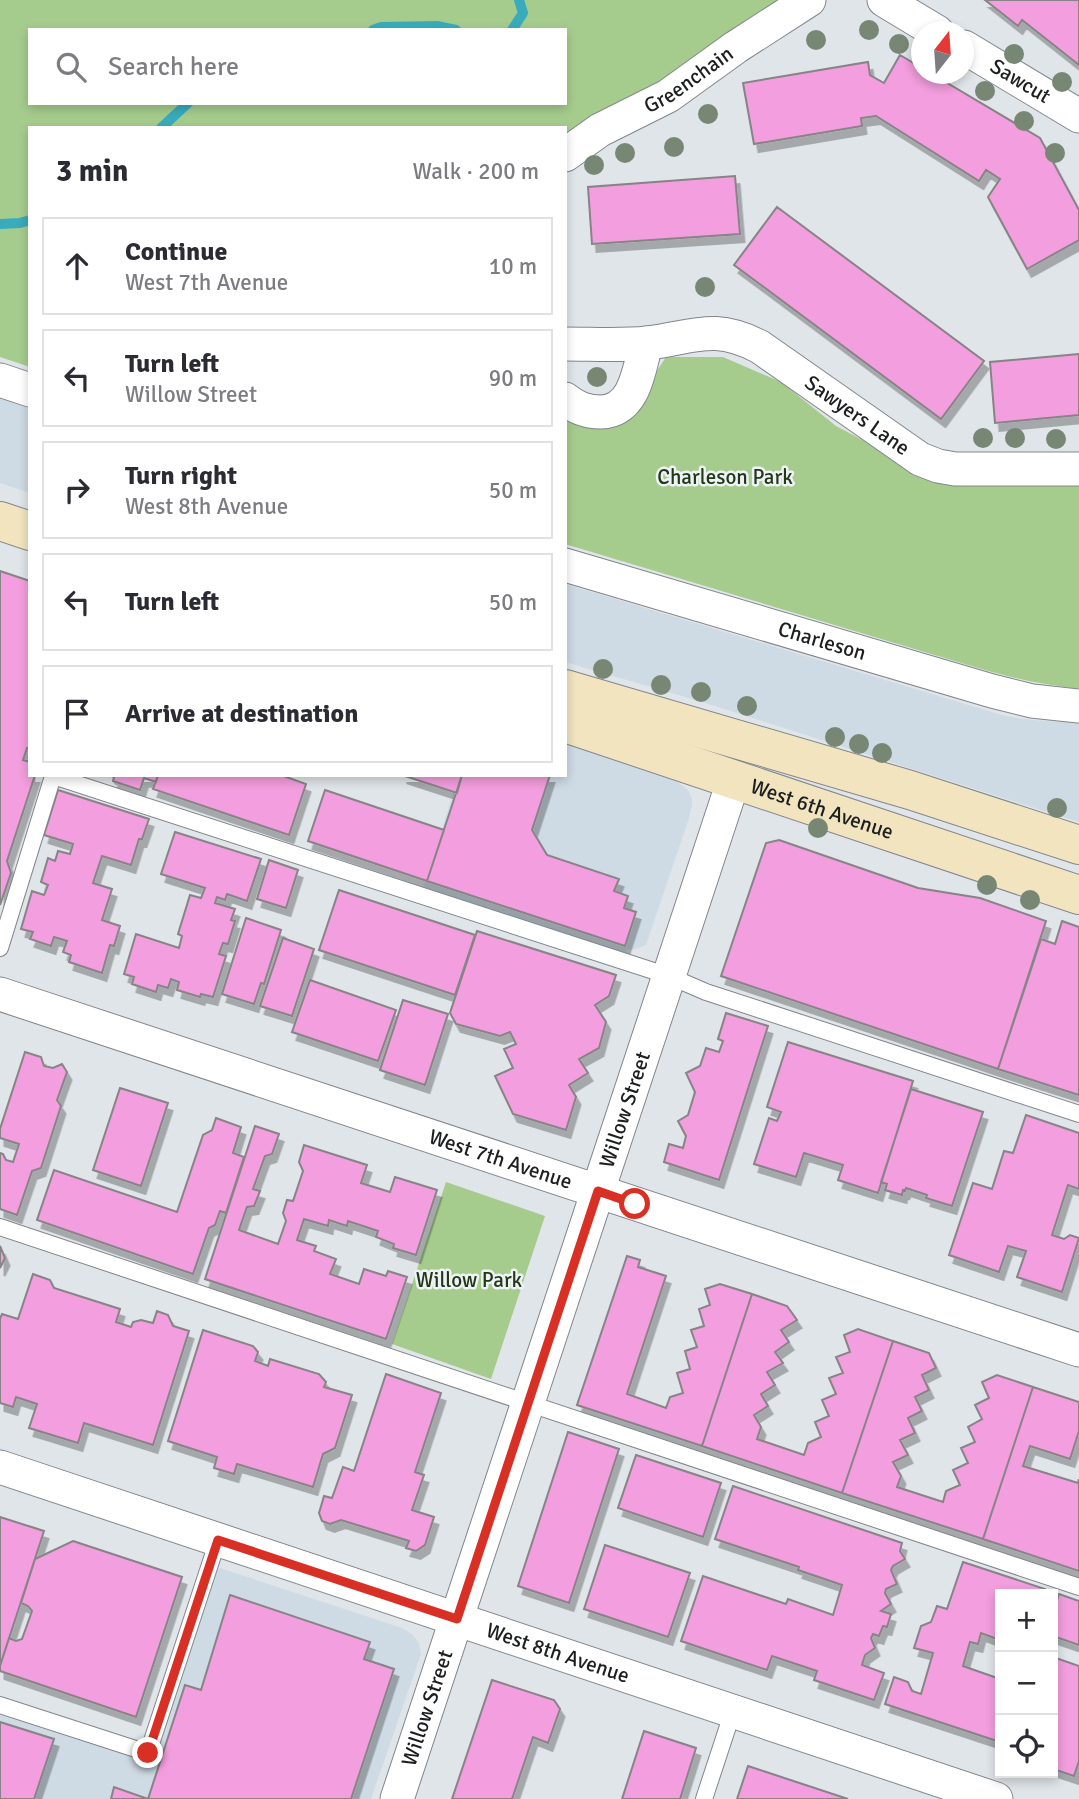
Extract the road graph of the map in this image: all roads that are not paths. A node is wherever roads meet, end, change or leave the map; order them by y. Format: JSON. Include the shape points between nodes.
{"nodes":[{"id":1,"x":809,"y":0,"type":"edge"},
{"id":2,"x":884,"y":0,"type":"edge"},
{"id":3,"x":919,"y":21,"type":"edge"},
{"id":4,"x":974,"y":53,"type":"edge"},
{"id":5,"x":1079,"y":116,"type":"edge"},
{"id":6,"x":567,"y":154,"type":"edge"},
{"id":7,"x":646,"y":343,"type":"junction"},
{"id":8,"x":567,"y":344,"type":"edge"},
{"id":9,"x":0,"y":380,"type":"edge"},
{"id":10,"x":28,"y":389,"type":"edge"},
{"id":11,"x":567,"y":400,"type":"edge"},
{"id":12,"x":1079,"y":469,"type":"edge"},
{"id":13,"x":0,"y":521,"type":"edge"},
{"id":14,"x":28,"y":530,"type":"edge"},
{"id":15,"x":567,"y":566,"type":"edge"},
{"id":16,"x":567,"y":690,"type":"edge"},
{"id":17,"x":1079,"y":706,"type":"edge"},
{"id":18,"x":567,"y":724,"type":"edge"},
{"id":19,"x":53,"y":777,"type":"edge"},
{"id":20,"x":56,"y":777,"type":"edge"},
{"id":21,"x":734,"y":779,"type":"junction"},
{"id":22,"x":1079,"y":845,"type":"edge"},
{"id":23,"x":1079,"y":895,"type":"edge"},
{"id":24,"x":0,"y":948,"type":"edge"},
{"id":25,"x":669,"y":976,"type":"junction"},
{"id":26,"x":0,"y":994,"type":"edge"},
{"id":27,"x":1079,"y":1114,"type":"edge"},
{"id":28,"x":598,"y":1191,"type":"junction"},
{"id":29,"x":0,"y":1227,"type":"edge"},
{"id":30,"x":1079,"y":1350,"type":"edge"},
{"id":31,"x":528,"y":1402,"type":"junction"},
{"id":32,"x":0,"y":1467,"type":"edge"},
{"id":33,"x":218,"y":1540,"type":"junction"},
{"id":34,"x":1079,"y":1587,"type":"edge"},
{"id":35,"x":457,"y":1619,"type":"junction"},
{"id":36,"x":0,"y":1705,"type":"edge"},
{"id":37,"x":733,"y":1711,"type":"junction"},
{"id":38,"x":397,"y":1799,"type":"edge"},
{"id":39,"x":704,"y":1799,"type":"edge"},
{"id":40,"x":996,"y":1799,"type":"edge"}],
"edges":[{"from":1,"to":6,"type":"street","name":"Greenchain","via":[[667,96],[600,130]]},
{"from":2,"to":3,"type":"street"},
{"from":4,"to":5,"type":"street","name":"Sawcut"},
{"from":7,"to":8,"type":"street","name":"Sawyers Lane"},
{"from":7,"to":11,"type":"street","via":[[638,377],[628,400],[618,408],[591,412]]},
{"from":7,"to":12,"type":"street","name":"Sawyers Lane","via":[[704,333],[744,339],[920,459],[938,466]]},
{"from":9,"to":10,"type":"street"},
{"from":13,"to":14,"type":"main road"},
{"from":15,"to":17,"type":"street","name":"Charleson","via":[[992,691]]},
{"from":16,"to":22,"type":"main road","name":"West 6th Avenue","via":[[911,790]]},
{"from":18,"to":21,"type":"main road","name":"West 6th Avenue"},
{"from":19,"to":24,"type":"lane"},
{"from":20,"to":25,"type":"lane"},
{"from":21,"to":23,"type":"main road","name":"West 6th Avenue"},
{"from":21,"to":25,"type":"street","name":"Willow Street"},
{"from":25,"to":27,"type":"lane"},
{"from":25,"to":28,"type":"street","name":"Willow Street"},
{"from":26,"to":28,"type":"street","name":"West 7th Avenue"},
{"from":28,"to":30,"type":"street","name":"West 7th Avenue"},
{"from":28,"to":31,"type":"street","name":"Willow Street"},
{"from":29,"to":31,"type":"lane"},
{"from":31,"to":34,"type":"lane"},
{"from":31,"to":35,"type":"street","name":"Willow Street"},
{"from":32,"to":33,"type":"street","name":"West 8th Avenue"},
{"from":33,"to":35,"type":"street","name":"West 8th Avenue"},
{"from":33,"to":36,"type":"lane","via":[[148,1753]]},
{"from":35,"to":37,"type":"street","name":"West 8th Avenue"},
{"from":35,"to":38,"type":"street","name":"Willow Street"},
{"from":37,"to":39,"type":"lane"},
{"from":37,"to":40,"type":"street","name":"West 8th Avenue"}]}
